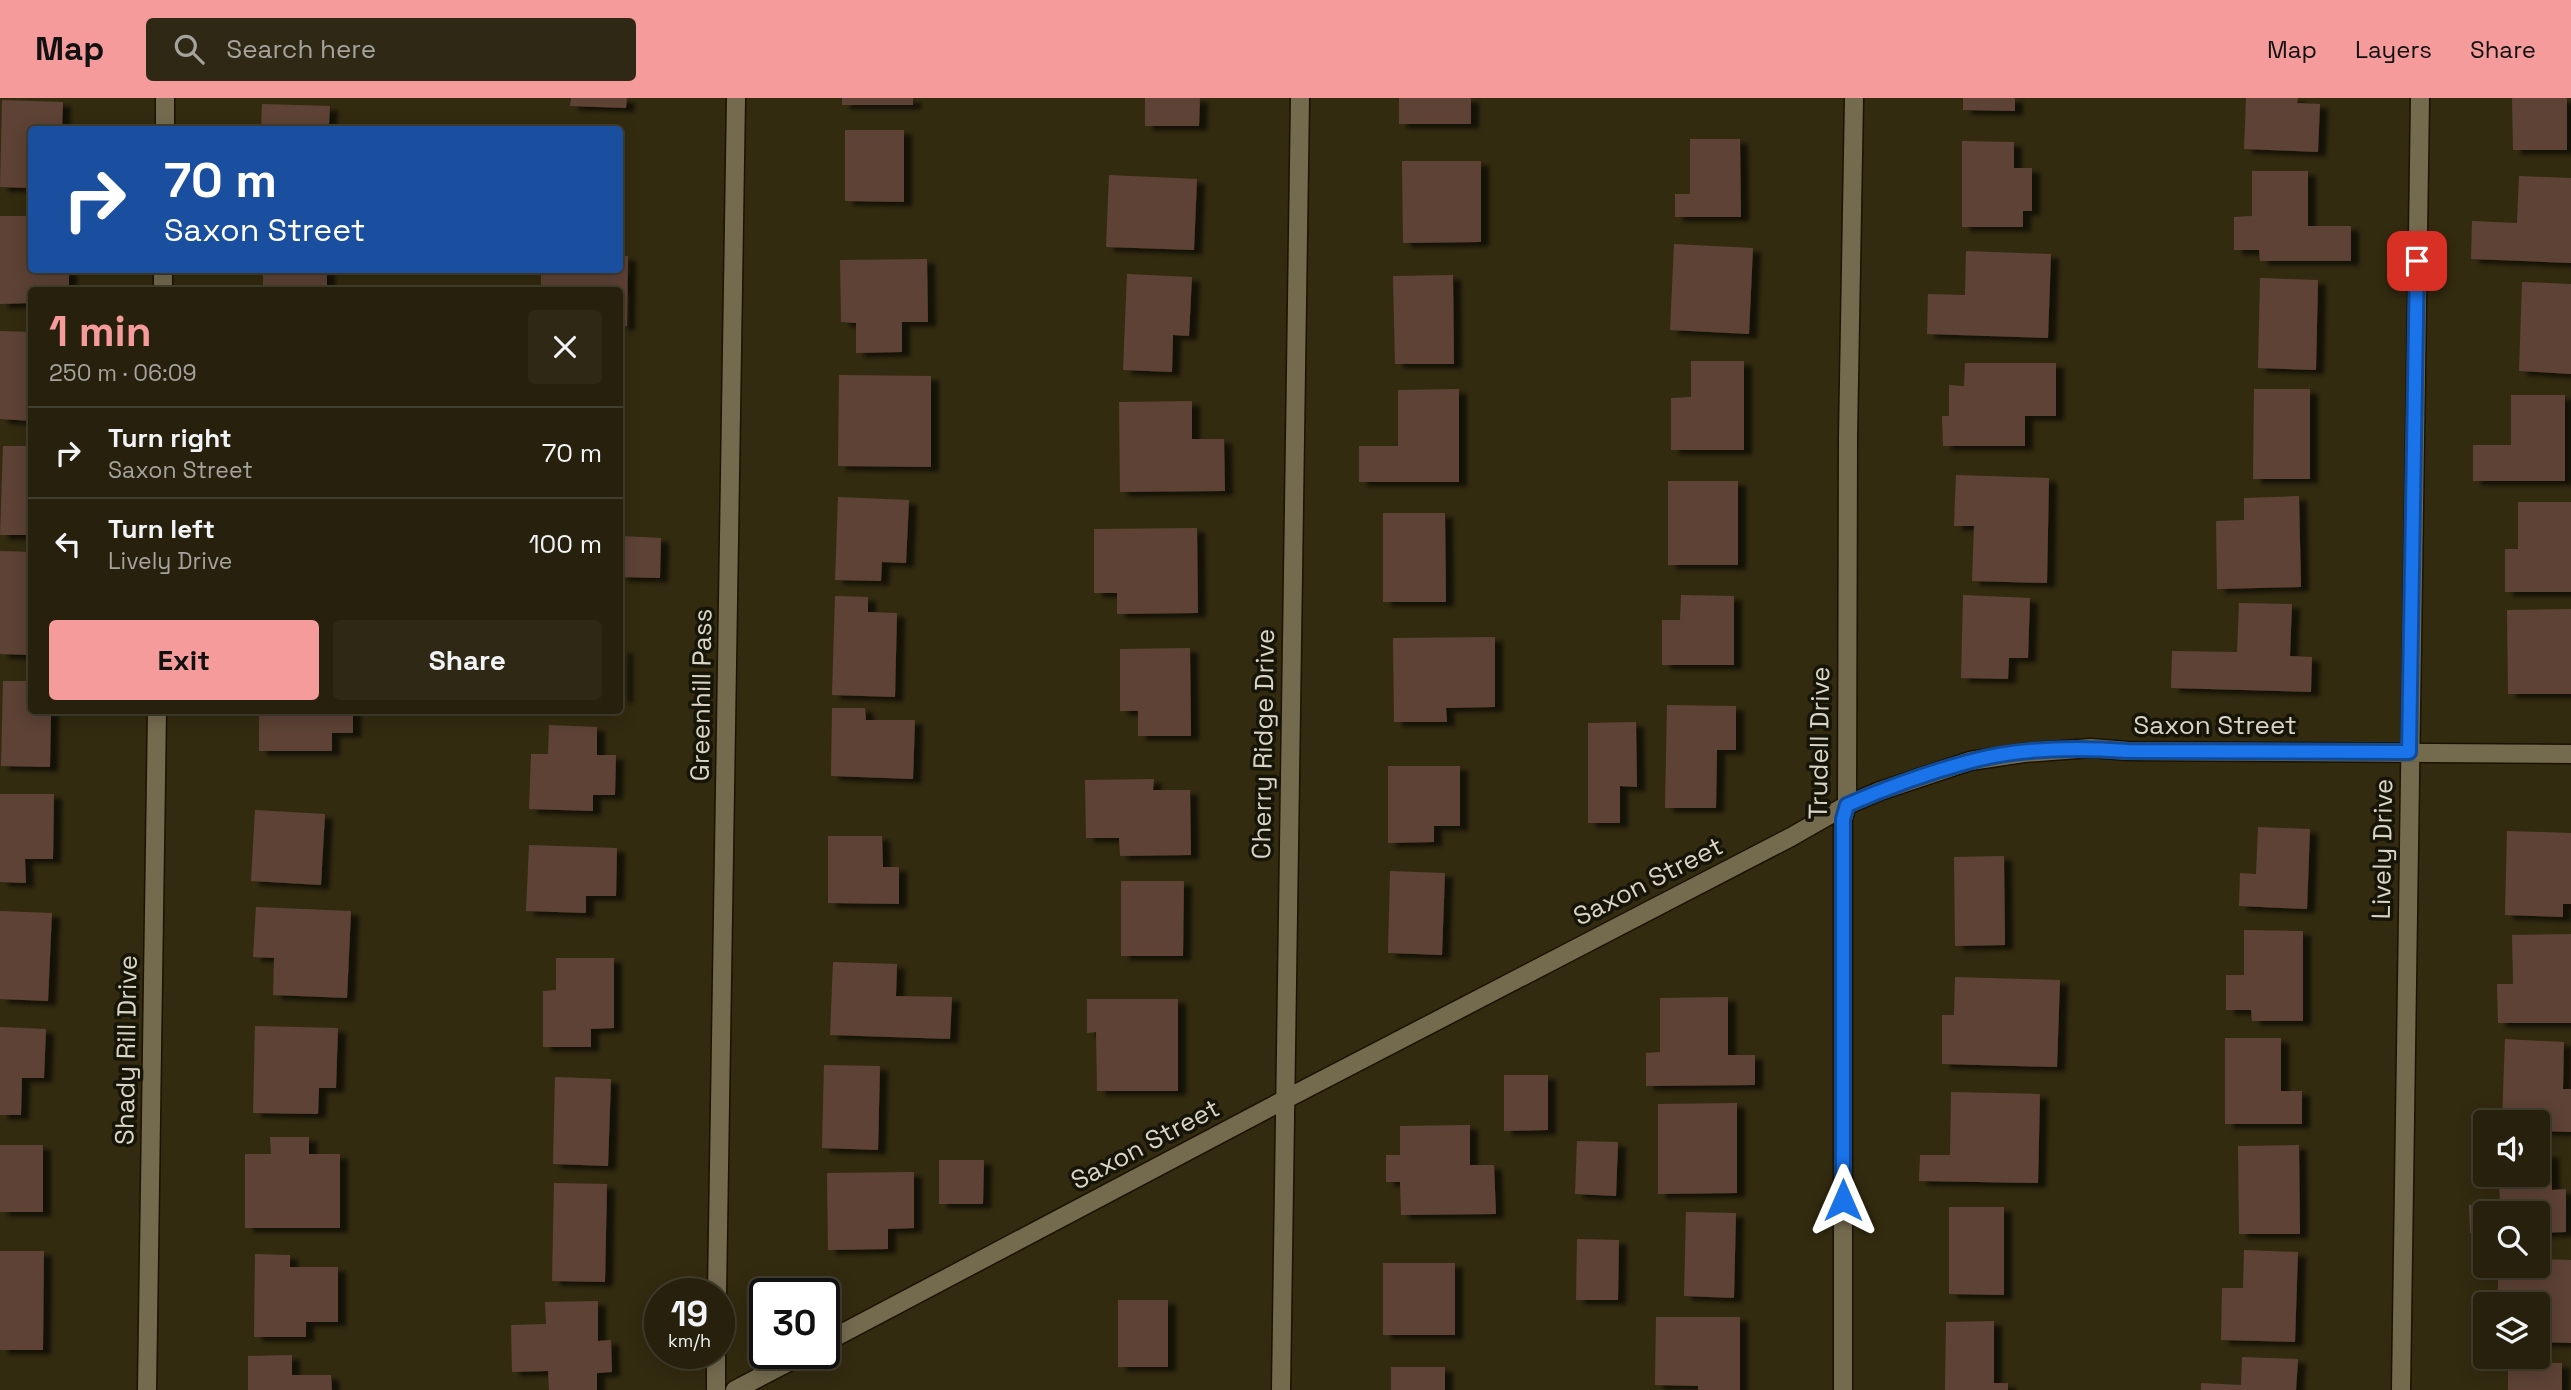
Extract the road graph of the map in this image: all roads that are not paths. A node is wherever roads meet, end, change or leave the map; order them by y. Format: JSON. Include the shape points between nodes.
{"nodes":[{"id":1,"x":165,"y":98,"type":"edge"},
{"id":2,"x":736,"y":98,"type":"edge"},
{"id":3,"x":1300,"y":98,"type":"edge"},
{"id":4,"x":1854,"y":98,"type":"edge"},
{"id":5,"x":2420,"y":98,"type":"edge"},
{"id":6,"x":165,"y":126,"type":"edge"},
{"id":7,"x":157,"y":714,"type":"edge"},
{"id":8,"x":2409,"y":752,"type":"junction"},
{"id":9,"x":2571,"y":754,"type":"edge"},
{"id":10,"x":1847,"y":805,"type":"junction"},
{"id":11,"x":1284,"y":1100,"type":"junction"},
{"id":12,"x":718,"y":1278,"type":"edge"},
{"id":13,"x":840,"y":1335,"type":"edge"},
{"id":14,"x":716,"y":1369,"type":"edge"},
{"id":15,"x":775,"y":1369,"type":"edge"},
{"id":16,"x":147,"y":1390,"type":"edge"},
{"id":17,"x":716,"y":1390,"type":"edge"},
{"id":18,"x":735,"y":1390,"type":"edge"},
{"id":19,"x":1282,"y":1390,"type":"edge"},
{"id":20,"x":1843,"y":1390,"type":"edge"},
{"id":21,"x":2401,"y":1390,"type":"edge"}],
"edges":[{"from":1,"to":6,"type":"street"},
{"from":2,"to":12,"type":"street","name":"Greenhill Pass"},
{"from":3,"to":11,"type":"street","name":"Cherry Ridge Drive"},
{"from":4,"to":10,"type":"street","name":"Trudell Drive"},
{"from":5,"to":8,"type":"street","name":"Lively Drive"},
{"from":7,"to":16,"type":"street","name":"Shady Rill Drive"},
{"from":8,"to":9,"type":"street","name":"Saxon Street"},
{"from":8,"to":10,"type":"street","name":"Saxon Street","via":[[2091,748],[2024,753],[1970,761]]},
{"from":8,"to":21,"type":"street","name":"Lively Drive"},
{"from":10,"to":11,"type":"street","name":"Saxon Street"},
{"from":10,"to":20,"type":"street","name":"Trudell Drive","via":[[1843,819]]},
{"from":11,"to":13,"type":"street","name":"Saxon Street"},
{"from":11,"to":19,"type":"street","name":"Cherry Ridge Drive"},
{"from":14,"to":17,"type":"street"},
{"from":15,"to":18,"type":"street"}]}
